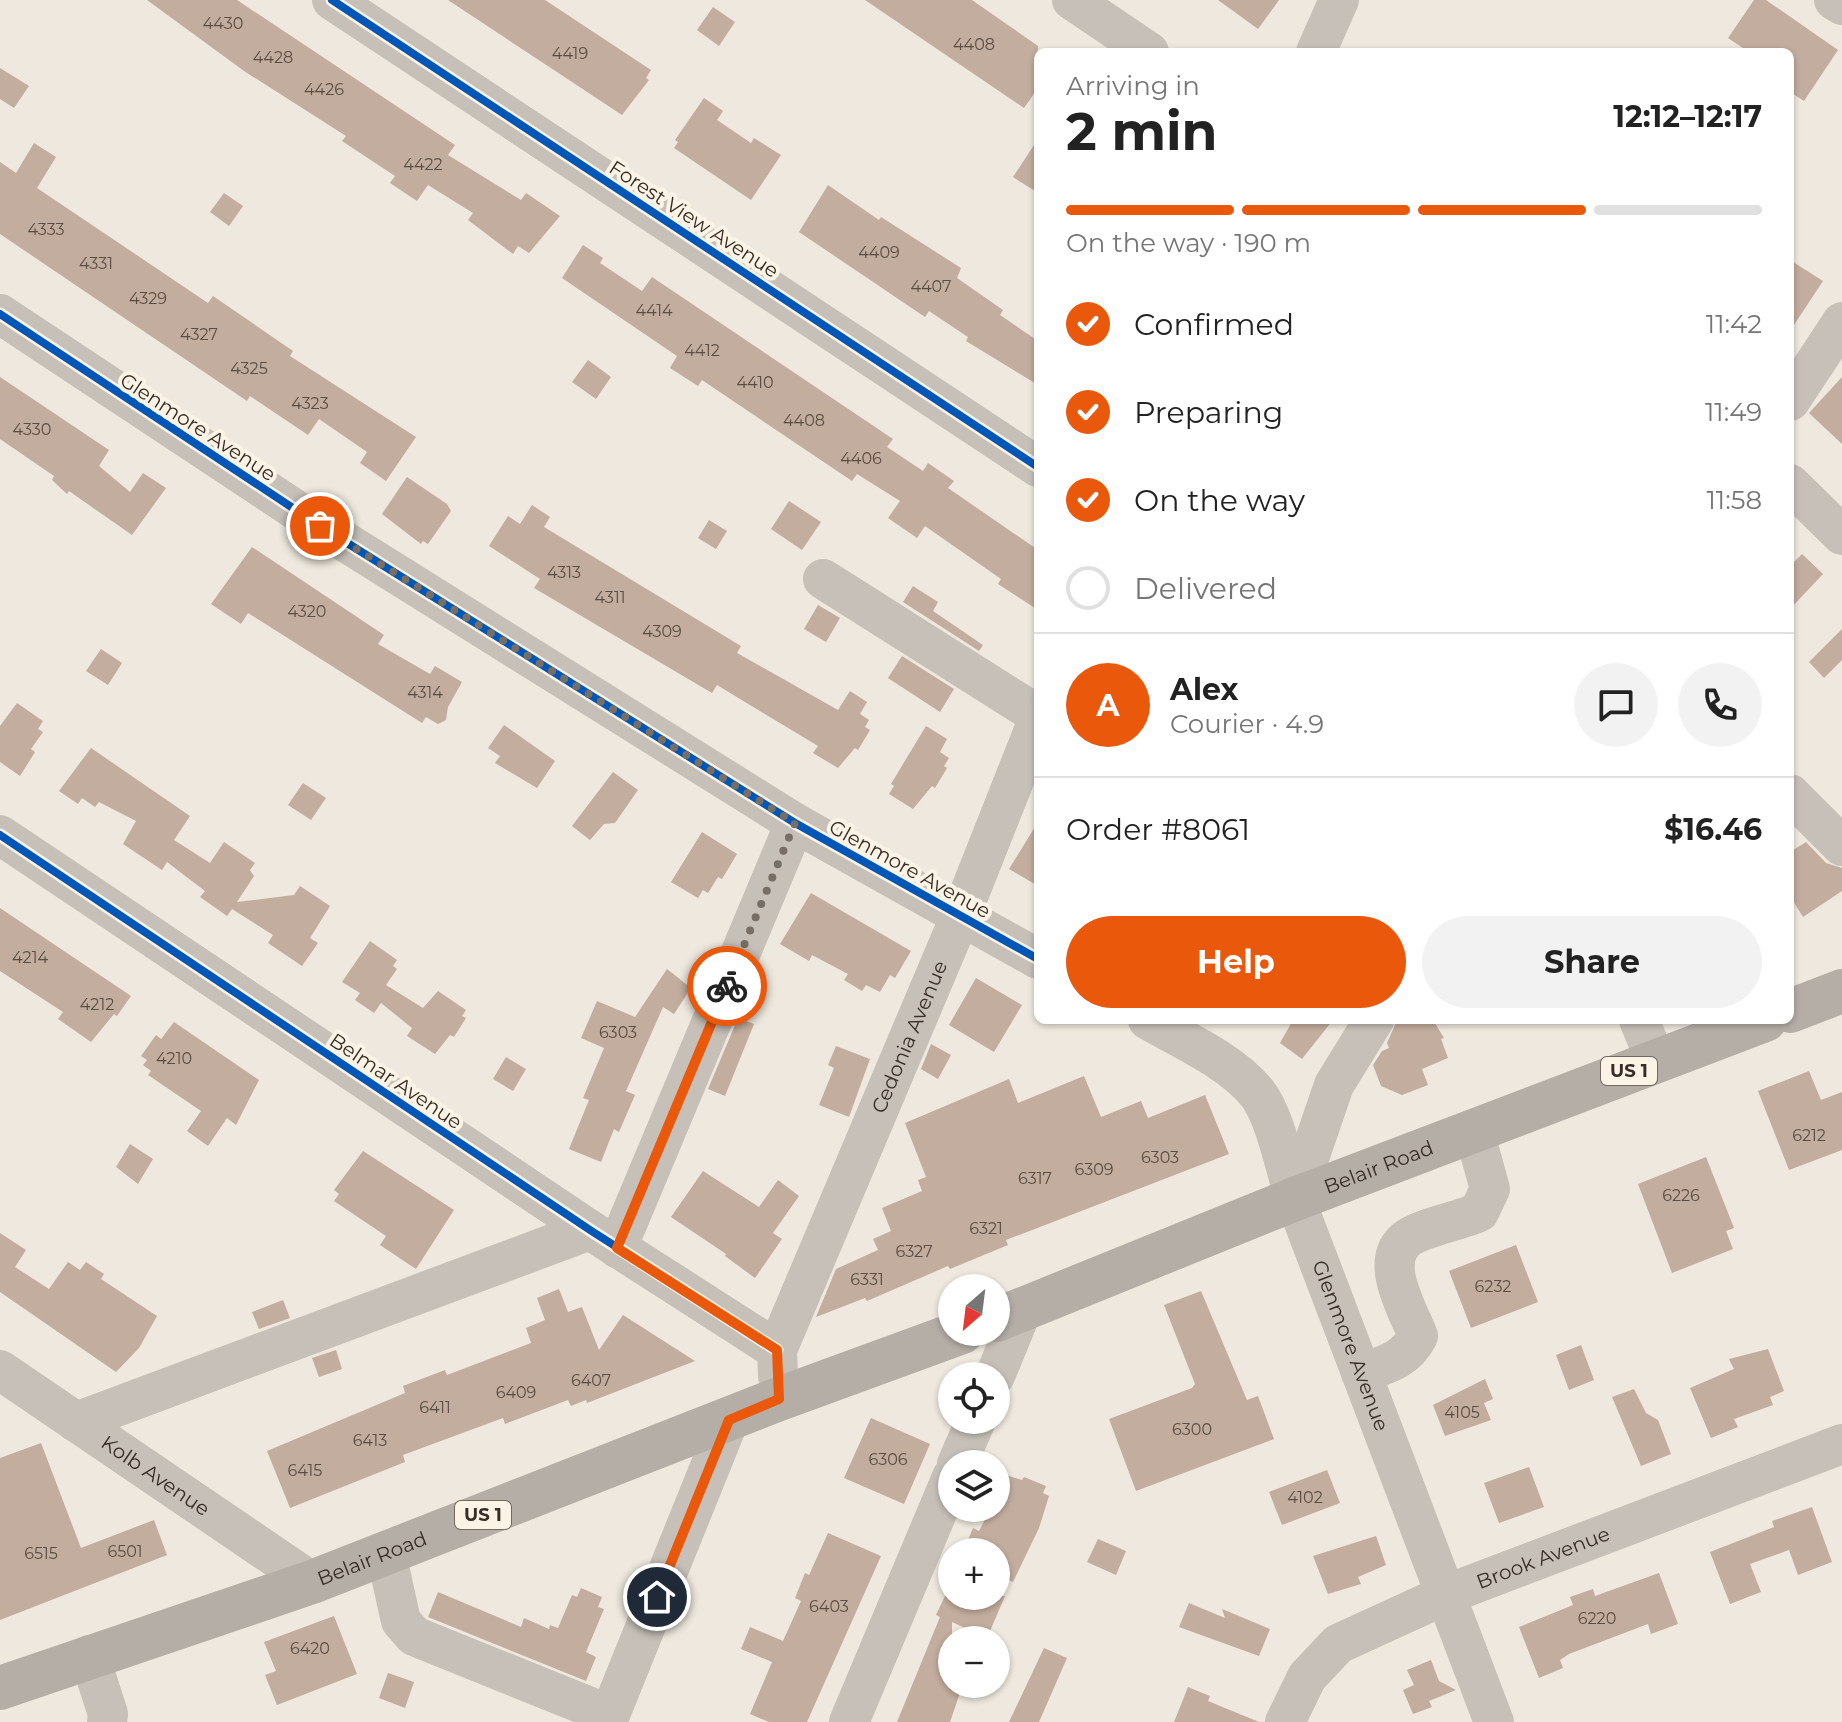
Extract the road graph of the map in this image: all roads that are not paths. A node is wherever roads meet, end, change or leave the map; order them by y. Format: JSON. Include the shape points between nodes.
{"nodes":[{"id":1,"x":332,"y":0,"type":"edge"},
{"id":2,"x":1072,"y":0,"type":"edge"},
{"id":3,"x":1339,"y":0,"type":"edge"},
{"id":4,"x":1834,"y":0,"type":"edge"},
{"id":5,"x":1842,"y":5,"type":"edge"},
{"id":6,"x":1143,"y":48,"type":"edge"},
{"id":7,"x":1318,"y":48,"type":"edge"},
{"id":8,"x":0,"y":314,"type":"edge"},
{"id":9,"x":1842,"y":322,"type":"edge"},
{"id":10,"x":1794,"y":395,"type":"edge"},
{"id":11,"x":1034,"y":464,"type":"edge"},
{"id":12,"x":1794,"y":488,"type":"edge"},
{"id":13,"x":1842,"y":535,"type":"edge"},
{"id":14,"x":823,"y":579,"type":"dead end"},
{"id":15,"x":1034,"y":715,"type":"edge"},
{"id":16,"x":1034,"y":728,"type":"edge"},
{"id":17,"x":1794,"y":798,"type":"edge"},
{"id":18,"x":795,"y":823,"type":"junction"},
{"id":19,"x":0,"y":835,"type":"edge"},
{"id":20,"x":1842,"y":846,"type":"edge"},
{"id":21,"x":960,"y":917,"type":"junction"},
{"id":22,"x":1034,"y":957,"type":"edge"},
{"id":23,"x":1154,"y":1024,"type":"edge"},
{"id":24,"x":1372,"y":1024,"type":"edge"},
{"id":25,"x":1641,"y":1024,"type":"edge"},
{"id":26,"x":1740,"y":1024,"type":"edge"},
{"id":27,"x":1702,"y":1030,"type":"edge"},
{"id":28,"x":1656,"y":1061,"type":"junction"},
{"id":29,"x":1268,"y":1113,"type":"junction"},
{"id":30,"x":1323,"y":1113,"type":"junction"},
{"id":31,"x":1474,"y":1131,"type":"junction"},
{"id":32,"x":1295,"y":1199,"type":"junction"},
{"id":33,"x":603,"y":1239,"type":"junction"},
{"id":34,"x":1010,"y":1315,"type":"edge"},
{"id":35,"x":938,"y":1341,"type":"edge"},
{"id":36,"x":777,"y":1350,"type":"junction"},
{"id":37,"x":0,"y":1370,"type":"edge"},
{"id":38,"x":1361,"y":1373,"type":"junction"},
{"id":39,"x":779,"y":1399,"type":"junction"},
{"id":40,"x":729,"y":1420,"type":"junction"},
{"id":41,"x":76,"y":1422,"type":"junction"},
{"id":42,"x":1842,"y":1444,"type":"edge"},
{"id":43,"x":938,"y":1510,"type":"edge"},
{"id":44,"x":386,"y":1553,"type":"junction"},
{"id":45,"x":312,"y":1582,"type":"junction"},
{"id":46,"x":1445,"y":1595,"type":"junction"},
{"id":47,"x":89,"y":1655,"type":"junction"},
{"id":48,"x":0,"y":1688,"type":"edge"},
{"id":49,"x":608,"y":1718,"type":"edge"},
{"id":50,"x":107,"y":1722,"type":"edge"},
{"id":51,"x":849,"y":1722,"type":"edge"},
{"id":52,"x":1285,"y":1722,"type":"edge"},
{"id":53,"x":1494,"y":1722,"type":"edge"}],
"edges":[{"from":1,"to":11,"type":"street","name":"Forest View Avenue"},
{"from":2,"to":6,"type":"street"},
{"from":3,"to":7,"type":"street"},
{"from":4,"to":5,"type":"street"},
{"from":8,"to":18,"type":"street","name":"Glenmore Avenue","via":[[320,526]]},
{"from":9,"to":10,"type":"street"},
{"from":12,"to":13,"type":"street"},
{"from":14,"to":15,"type":"street"},
{"from":16,"to":21,"type":"street","name":"Cedonia Avenue"},
{"from":17,"to":20,"type":"street"},
{"from":18,"to":21,"type":"street","name":"Glenmore Avenue"},
{"from":18,"to":33,"type":"street"},
{"from":19,"to":33,"type":"street","name":"Belmar Avenue"},
{"from":21,"to":22,"type":"street","name":"Glenmore Avenue"},
{"from":21,"to":36,"type":"street","name":"Cedonia Avenue"},
{"from":23,"to":29,"type":"street","name":"Glenmore Avenue","via":[[1244,1080]]},
{"from":24,"to":30,"type":"street"},
{"from":25,"to":28,"type":"street"},
{"from":26,"to":27,"type":"main road","name":"Belair Road","number":"US 1"},
{"from":27,"to":28,"type":"main road","name":"Belair Road","number":"US 1"},
{"from":28,"to":31,"type":"main road","name":"Belair Road","number":"US 1"},
{"from":29,"to":30,"type":"street","via":[[1301,1120]]},
{"from":29,"to":32,"type":"street","name":"Glenmore Avenue"},
{"from":30,"to":32,"type":"street"},
{"from":31,"to":32,"type":"main road","name":"Belair Road","number":"US 1"},
{"from":31,"to":38,"type":"street","via":[[1490,1189],[1479,1212],[1408,1238],[1396,1252],[1395,1278],[1418,1336],[1410,1351]]},
{"from":32,"to":34,"type":"main road","name":"Belair Road","number":"US 1"},
{"from":32,"to":38,"type":"street","name":"Glenmore Avenue"},
{"from":33,"to":36,"type":"street","name":"Belmar Avenue"},
{"from":33,"to":41,"type":"street"},
{"from":35,"to":39,"type":"main road","name":"Belair Road","number":"US 1"},
{"from":36,"to":39,"type":"street"},
{"from":37,"to":41,"type":"street","name":"Kolb Avenue"},
{"from":38,"to":46,"type":"street","name":"Glenmore Avenue"},
{"from":39,"to":40,"type":"main road","name":"Belair Road","number":"US 1"},
{"from":40,"to":44,"type":"main road","name":"Belair Road","number":"US 1"},
{"from":40,"to":49,"type":"street"},
{"from":41,"to":45,"type":"street","name":"Kolb Avenue"},
{"from":42,"to":46,"type":"street","name":"Brook Avenue"},
{"from":43,"to":51,"type":"street"},
{"from":44,"to":45,"type":"main road","name":"Belair Road","number":"US 1"},
{"from":44,"to":49,"type":"street","via":[[401,1621],[414,1636]]},
{"from":45,"to":47,"type":"main road","name":"Belair Road","number":"US 1"},
{"from":46,"to":52,"type":"street","name":"Brook Avenue","via":[[1338,1644],[1307,1677]]},
{"from":46,"to":53,"type":"street","name":"Glenmore Avenue"},
{"from":47,"to":48,"type":"main road","name":"Belair Road","number":"US 1"},
{"from":47,"to":50,"type":"street"}]}
